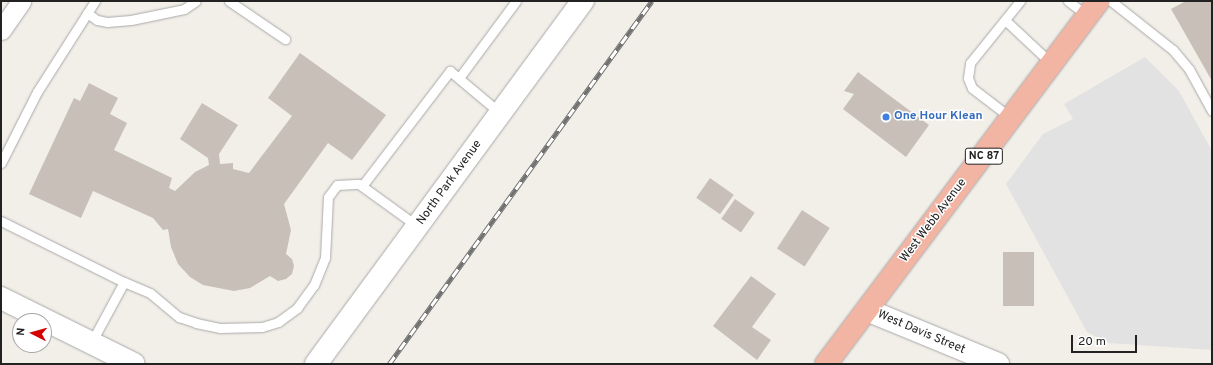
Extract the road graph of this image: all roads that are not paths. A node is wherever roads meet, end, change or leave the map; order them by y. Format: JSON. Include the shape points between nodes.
{"nodes":[{"id":1,"x":21,"y":1,"type":"edge"},
{"id":2,"x":95,"y":1,"type":"edge"},
{"id":3,"x":196,"y":1,"type":"edge"},
{"id":4,"x":228,"y":1,"type":"edge"},
{"id":5,"x":516,"y":1,"type":"edge"},
{"id":6,"x":583,"y":1,"type":"edge"},
{"id":7,"x":1020,"y":1,"type":"edge"},
{"id":8,"x":1068,"y":1,"type":"edge"},
{"id":9,"x":1111,"y":1,"type":"edge"},
{"id":10,"x":1094,"y":8,"type":"edge"},
{"id":11,"x":87,"y":13,"type":"junction"},
{"id":12,"x":1005,"y":20,"type":"junction"},
{"id":13,"x":1,"y":30,"type":"edge"},
{"id":14,"x":284,"y":39,"type":"dead end"},
{"id":15,"x":1052,"y":64,"type":"junction"},
{"id":16,"x":459,"y":78,"type":"junction"},
{"id":17,"x":1212,"y":111,"type":"edge"},
{"id":18,"x":501,"y":113,"type":"junction"},
{"id":19,"x":1012,"y":119,"type":"junction"},
{"id":20,"x":1,"y":163,"type":"edge"},
{"id":21,"x":362,"y":186,"type":"junction"},
{"id":22,"x":1,"y":221,"type":"edge"},
{"id":23,"x":417,"y":227,"type":"junction"},
{"id":24,"x":124,"y":282,"type":"junction"},
{"id":25,"x":1,"y":298,"type":"edge"},
{"id":26,"x":867,"y":310,"type":"junction"},
{"id":27,"x":91,"y":343,"type":"junction"},
{"id":28,"x":134,"y":364,"type":"edge"},
{"id":29,"x":316,"y":364,"type":"edge"},
{"id":30,"x":826,"y":364,"type":"edge"},
{"id":31,"x":998,"y":364,"type":"edge"}],
"edges":[{"from":1,"to":13,"type":"street"},
{"from":2,"to":11,"type":"lane"},
{"from":3,"to":11,"type":"lane","via":[[184,9],[131,20],[107,22],[97,20]]},
{"from":4,"to":14,"type":"lane"},
{"from":5,"to":16,"type":"lane"},
{"from":6,"to":18,"type":"street","name":"North Park Avenue"},
{"from":7,"to":12,"type":"lane"},
{"from":8,"to":10,"type":"lane"},
{"from":9,"to":17,"type":"lane","via":[[1173,50],[1189,69]]},
{"from":10,"to":15,"type":"highway","name":"West Webb Avenue","number":"NC 87"},
{"from":11,"to":20,"type":"lane","via":[[37,92]]},
{"from":12,"to":15,"type":"lane"},
{"from":12,"to":19,"type":"lane","via":[[970,63],[968,78],[972,88]]},
{"from":15,"to":19,"type":"highway","name":"West Webb Avenue","number":"NC 87"},
{"from":16,"to":18,"type":"lane"},
{"from":16,"to":21,"type":"lane","via":[[450,71]]},
{"from":18,"to":23,"type":"street","name":"North Park Avenue"},
{"from":19,"to":26,"type":"highway","name":"West Webb Avenue","number":"NC 87"},
{"from":21,"to":23,"type":"lane"},
{"from":21,"to":24,"type":"lane","via":[[337,185],[332,190],[327,209],[326,258],[314,285],[297,308],[278,322],[262,327],[240,329],[196,323],[180,317],[150,293]]},
{"from":22,"to":24,"type":"lane"},
{"from":23,"to":29,"type":"street","name":"North Park Avenue"},
{"from":24,"to":27,"type":"lane"},
{"from":25,"to":27,"type":"street"},
{"from":26,"to":30,"type":"highway","name":"West Webb Avenue","number":"NC 87"},
{"from":26,"to":31,"type":"street","name":"West Davis Street"},
{"from":27,"to":28,"type":"street"}]}
